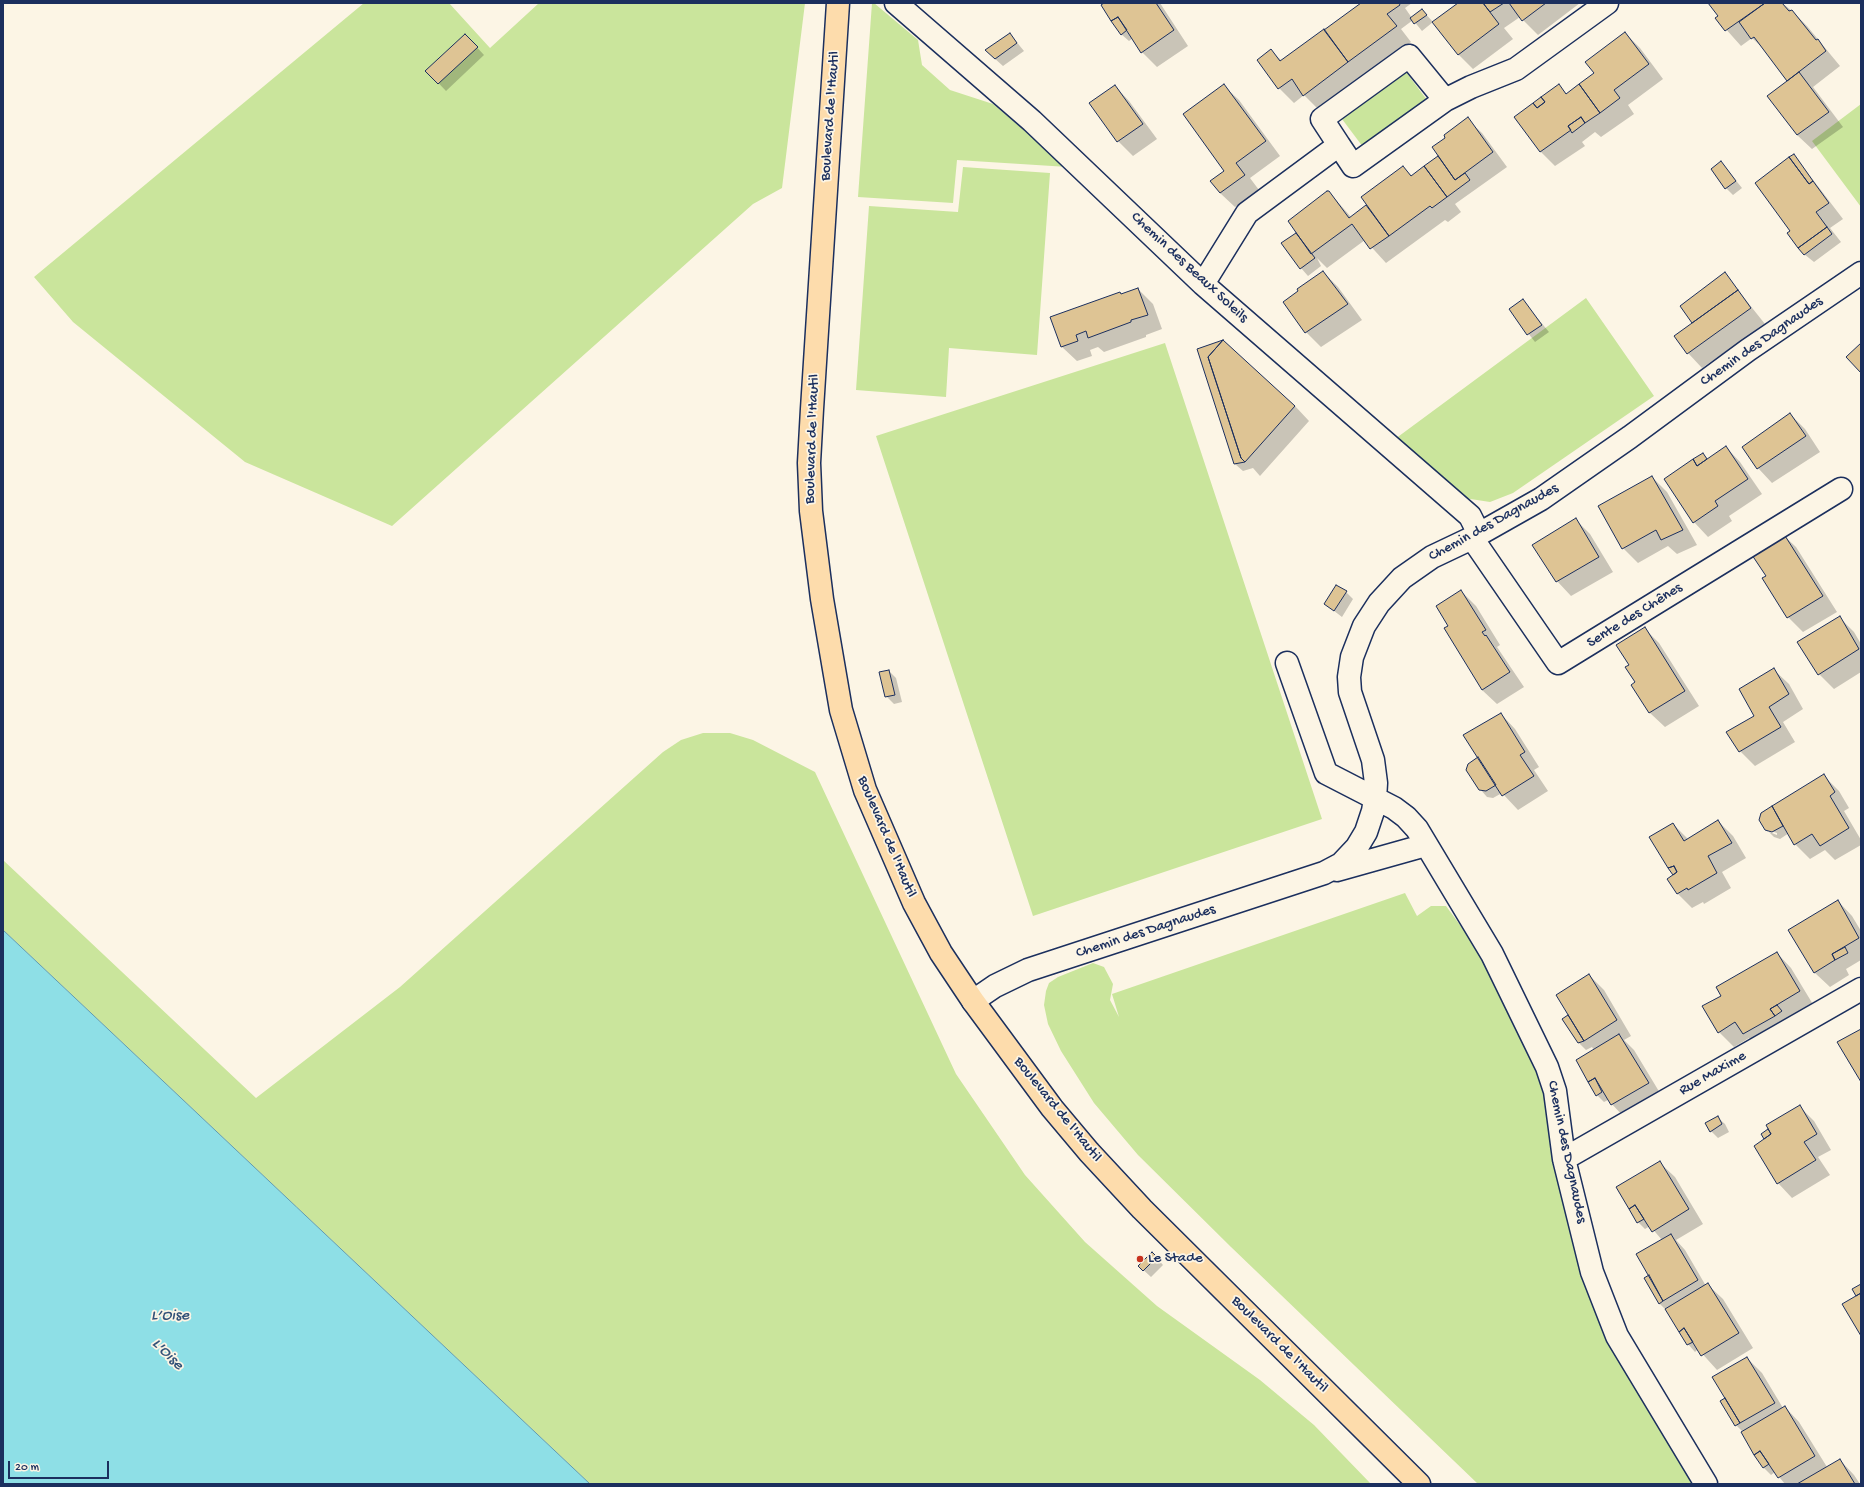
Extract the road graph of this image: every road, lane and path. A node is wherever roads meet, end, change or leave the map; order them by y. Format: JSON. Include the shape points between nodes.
{"nodes":[{"id":1,"x":838,"y":3,"type":"edge"},
{"id":2,"x":896,"y":3,"type":"edge"},
{"id":3,"x":1607,"y":3,"type":"edge"},
{"id":4,"x":1445,"y":100,"type":"junction"},
{"id":5,"x":1339,"y":146,"type":"junction"},
{"id":6,"x":1861,"y":273,"type":"edge"},
{"id":7,"x":1203,"y":284,"type":"junction"},
{"id":8,"x":1841,"y":489,"type":"dead end"},
{"id":9,"x":1476,"y":536,"type":"junction"},
{"id":10,"x":1287,"y":663,"type":"dead end"},
{"id":11,"x":1375,"y":799,"type":"junction"},
{"id":12,"x":1426,"y":845,"type":"junction"},
{"id":13,"x":1324,"y":873,"type":"junction"},
{"id":14,"x":1861,"y":989,"type":"edge"},
{"id":15,"x":973,"y":1001,"type":"junction"},
{"id":16,"x":1564,"y":1159,"type":"junction"},
{"id":17,"x":1419,"y":1484,"type":"edge"},
{"id":18,"x":1706,"y":1484,"type":"edge"}],
"edges":[{"from":1,"to":15,"type":"main road","name":"Boulevard de l'Hautil","via":[[809,463],[811,511],[822,599],[841,710],[865,790],[914,903],[941,953]]},
{"from":2,"to":7,"type":"street","name":"Chemin des Beaux Soleils","via":[[1032,121]]},
{"from":3,"to":4,"type":"street","via":[[1516,69]]},
{"from":4,"to":5,"type":"street","via":[[1353,166]]},
{"from":4,"to":5,"type":"street","via":[[1409,56],[1322,119]]},
{"from":5,"to":7,"type":"street","via":[[1247,214]]},
{"from":6,"to":9,"type":"street","name":"Chemin des Dagnaudes","via":[[1748,350],[1541,499]]},
{"from":7,"to":9,"type":"street","name":"Chemin des Beaux Soleils","via":[[1470,516]]},
{"from":8,"to":9,"type":"street","name":"Sente des Chênes","via":[[1558,663]]},
{"from":9,"to":11,"type":"street","name":"Chemin des Dagnaudes","via":[[1432,557],[1402,578],[1379,603],[1364,626],[1357,643],[1349,677],[1350,692],[1373,760]]},
{"from":10,"to":11,"type":"street","via":[[1326,773]]},
{"from":11,"to":12,"type":"street","name":"Chemin des Dagnaudes","via":[[1406,817]]},
{"from":11,"to":13,"type":"street","name":"Chemin des Dagnaudes","via":[[1366,832],[1357,848],[1341,864]]},
{"from":12,"to":13,"type":"street","name":"Chemin des Dagnaudes"},
{"from":12,"to":16,"type":"street","name":"Chemin des Dagnaudes","via":[[1492,954],[1547,1067],[1555,1091]]},
{"from":13,"to":15,"type":"street","name":"Chemin des Dagnaudes","via":[[1028,970],[995,986]]},
{"from":14,"to":16,"type":"street","name":"Rue Maxime"},
{"from":15,"to":17,"type":"main road","name":"Boulevard de l'Hautil","via":[[1034,1084],[1089,1152],[1142,1209]]},
{"from":16,"to":18,"type":"street","name":"Chemin des Dagnaudes","via":[[1592,1272],[1617,1336]]}]}
